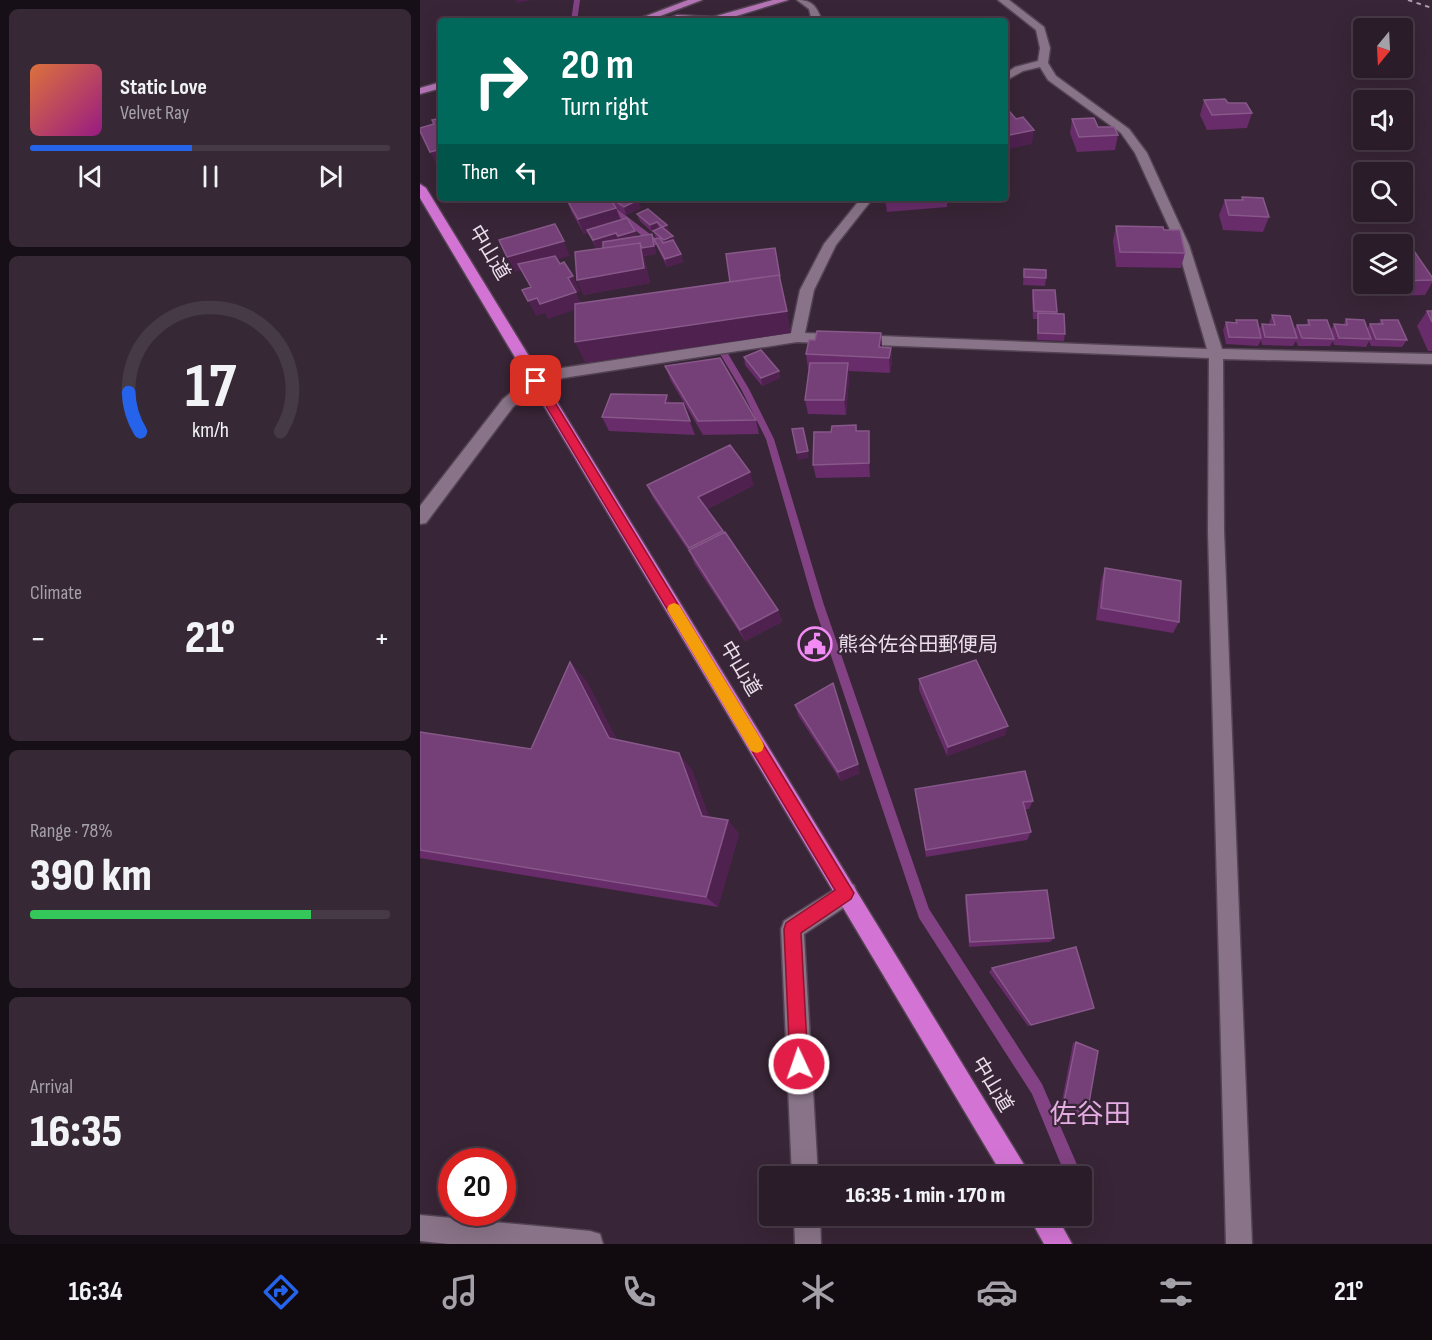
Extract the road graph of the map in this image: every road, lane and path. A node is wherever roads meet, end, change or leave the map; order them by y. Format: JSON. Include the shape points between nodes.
{"nodes":[{"id":1,"x":697,"y":0,"type":"edge"},
{"id":2,"x":783,"y":0,"type":"edge"},
{"id":3,"x":802,"y":0,"type":"edge"},
{"id":4,"x":1003,"y":0,"type":"edge"},
{"id":5,"x":709,"y":9,"type":"dead end"},
{"id":6,"x":646,"y":18,"type":"edge"},
{"id":7,"x":680,"y":18,"type":"edge"},
{"id":8,"x":720,"y":18,"type":"edge"},
{"id":9,"x":816,"y":18,"type":"edge"},
{"id":10,"x":1043,"y":63,"type":"junction"},
{"id":11,"x":1008,"y":76,"type":"edge"},
{"id":12,"x":438,"y":86,"type":"edge"},
{"id":13,"x":420,"y":91,"type":"edge"},
{"id":14,"x":420,"y":188,"type":"edge"},
{"id":15,"x":864,"y":201,"type":"edge"},
{"id":16,"x":797,"y":337,"type":"junction"},
{"id":17,"x":1216,"y":354,"type":"junction"},
{"id":18,"x":1432,"y":359,"type":"edge"},
{"id":19,"x":536,"y":381,"type":"junction"},
{"id":20,"x":420,"y":518,"type":"edge"},
{"id":21,"x":846,"y":893,"type":"junction"},
{"id":22,"x":804,"y":1166,"type":"edge"},
{"id":23,"x":1012,"y":1166,"type":"edge"},
{"id":24,"x":807,"y":1226,"type":"edge"},
{"id":25,"x":1048,"y":1226,"type":"edge"},
{"id":26,"x":420,"y":1228,"type":"edge"},
{"id":27,"x":590,"y":1244,"type":"edge"},
{"id":28,"x":808,"y":1244,"type":"edge"},
{"id":29,"x":1059,"y":1244,"type":"edge"},
{"id":30,"x":1239,"y":1244,"type":"edge"}],
"edges":[{"from":1,"to":6,"type":"main road"},
{"from":2,"to":8,"type":"main road"},
{"from":3,"to":9,"type":"street","via":[[813,8]]},
{"from":4,"to":10,"type":"street","via":[[1041,29]]},
{"from":5,"to":7,"type":"main road"},
{"from":10,"to":11,"type":"street"},
{"from":10,"to":17,"type":"street","via":[[1052,78],[1125,131],[1141,153],[1183,245]]},
{"from":12,"to":13,"type":"main road"},
{"from":14,"to":19,"type":"highway","name":"中山道"},
{"from":15,"to":16,"type":"street","via":[[830,244],[807,290]]},
{"from":16,"to":17,"type":"street"},
{"from":16,"to":19,"type":"street","via":[[562,373]]},
{"from":17,"to":18,"type":"street"},
{"from":17,"to":30,"type":"street","via":[[1217,543]]},
{"from":19,"to":20,"type":"street","via":[[508,403]]},
{"from":19,"to":21,"type":"highway","name":"中山道"},
{"from":21,"to":22,"type":"street","via":[[792,929]]},
{"from":21,"to":23,"type":"highway","name":"中山道"},
{"from":24,"to":28,"type":"street"},
{"from":25,"to":29,"type":"highway"},
{"from":26,"to":27,"type":"street"}]}
